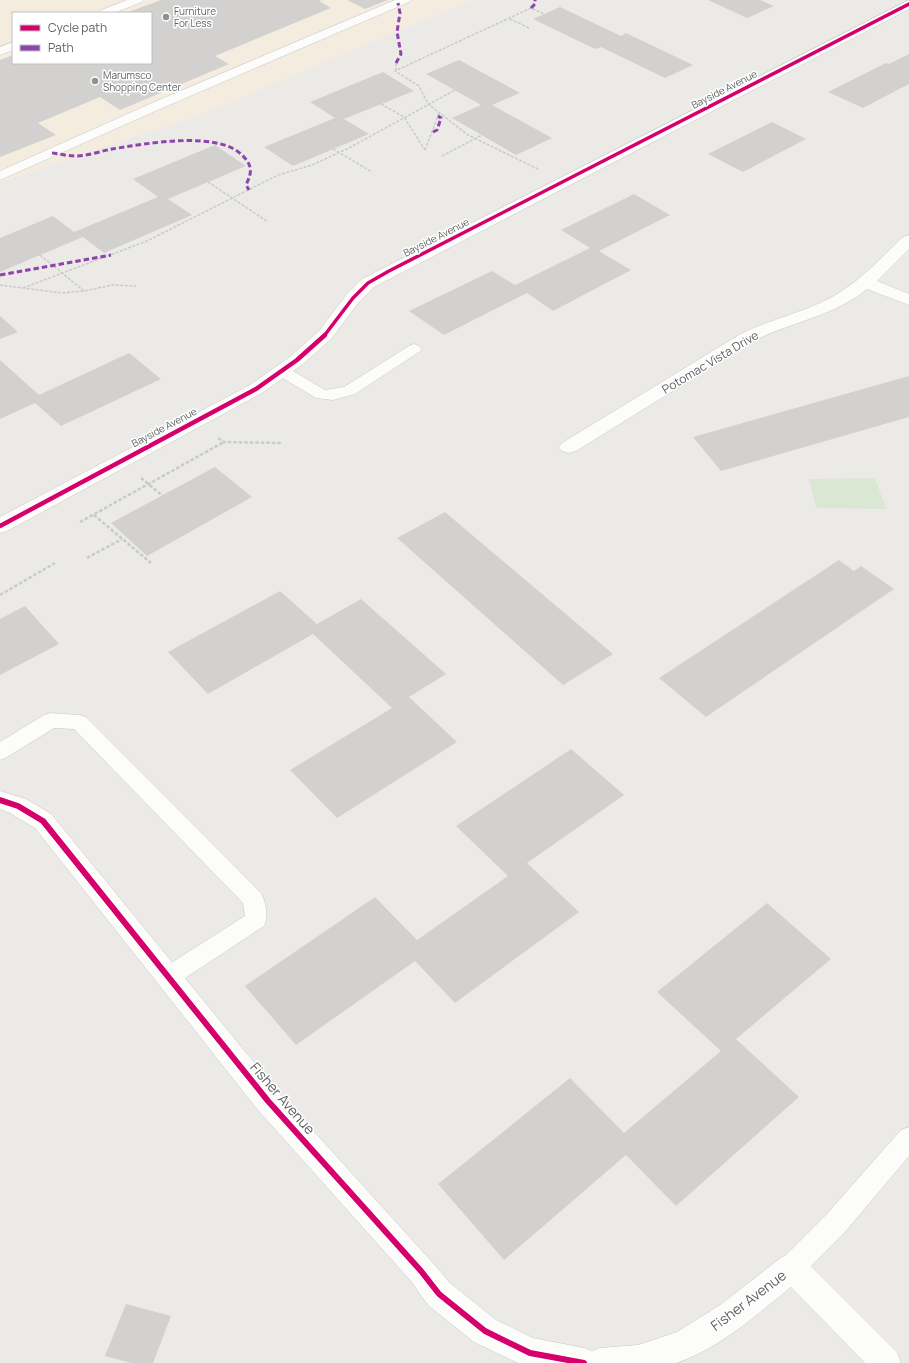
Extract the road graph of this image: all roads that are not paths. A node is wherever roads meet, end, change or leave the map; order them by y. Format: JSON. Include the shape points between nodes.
{"nodes":[{"id":1,"x":138,"y":0,"type":"edge"},
{"id":2,"x":405,"y":0,"type":"edge"},
{"id":3,"x":909,"y":4,"type":"edge"},
{"id":4,"x":105,"y":12,"type":"edge"},
{"id":5,"x":12,"y":46,"type":"edge"},
{"id":6,"x":0,"y":51,"type":"edge"},
{"id":7,"x":0,"y":176,"type":"edge"},
{"id":8,"x":909,"y":240,"type":"edge"},
{"id":9,"x":866,"y":283,"type":"junction"},
{"id":10,"x":909,"y":300,"type":"edge"},
{"id":11,"x":414,"y":349,"type":"dead end"},
{"id":12,"x":282,"y":371,"type":"junction"},
{"id":13,"x":569,"y":447,"type":"dead end"},
{"id":14,"x":0,"y":526,"type":"edge"},
{"id":15,"x":0,"y":752,"type":"edge"},
{"id":16,"x":0,"y":800,"type":"edge"},
{"id":17,"x":168,"y":976,"type":"junction"},
{"id":18,"x":909,"y":1138,"type":"edge"},
{"id":19,"x":792,"y":1267,"type":"junction"},
{"id":20,"x":584,"y":1363,"type":"edge"},
{"id":21,"x":600,"y":1363,"type":"edge"},
{"id":22,"x":886,"y":1363,"type":"edge"}],
"edges":[{"from":1,"to":4,"type":"lane"},
{"from":2,"to":7,"type":"lane","via":[[156,106]]},
{"from":3,"to":12,"type":"street","name":"Bayside Avenue","via":[[368,283],[325,335]]},
{"from":5,"to":6,"type":"lane"},
{"from":8,"to":9,"type":"street","name":"Potomac Vista Drive"},
{"from":9,"to":10,"type":"street"},
{"from":9,"to":13,"type":"street","name":"Potomac Vista Drive","via":[[838,302],[759,332],[729,347],[709,362]]},
{"from":11,"to":12,"type":"lane","via":[[349,391],[334,395],[322,395]]},
{"from":12,"to":14,"type":"street","name":"Bayside Avenue","via":[[256,389]]},
{"from":15,"to":17,"type":"lane","via":[[51,720],[79,722],[253,899],[256,920]]},
{"from":16,"to":17,"type":"street","name":"Fisher Avenue","via":[[18,806],[43,822]]},
{"from":17,"to":20,"type":"street","name":"Fisher Avenue","via":[[268,1101],[439,1294],[485,1331],[523,1350]]},
{"from":18,"to":19,"type":"lane","via":[[835,1224]]},
{"from":19,"to":21,"type":"street","name":"Fisher Avenue","via":[[731,1316],[684,1345],[638,1360]]},
{"from":19,"to":22,"type":"street","name":"Fisher Avenue"}]}
